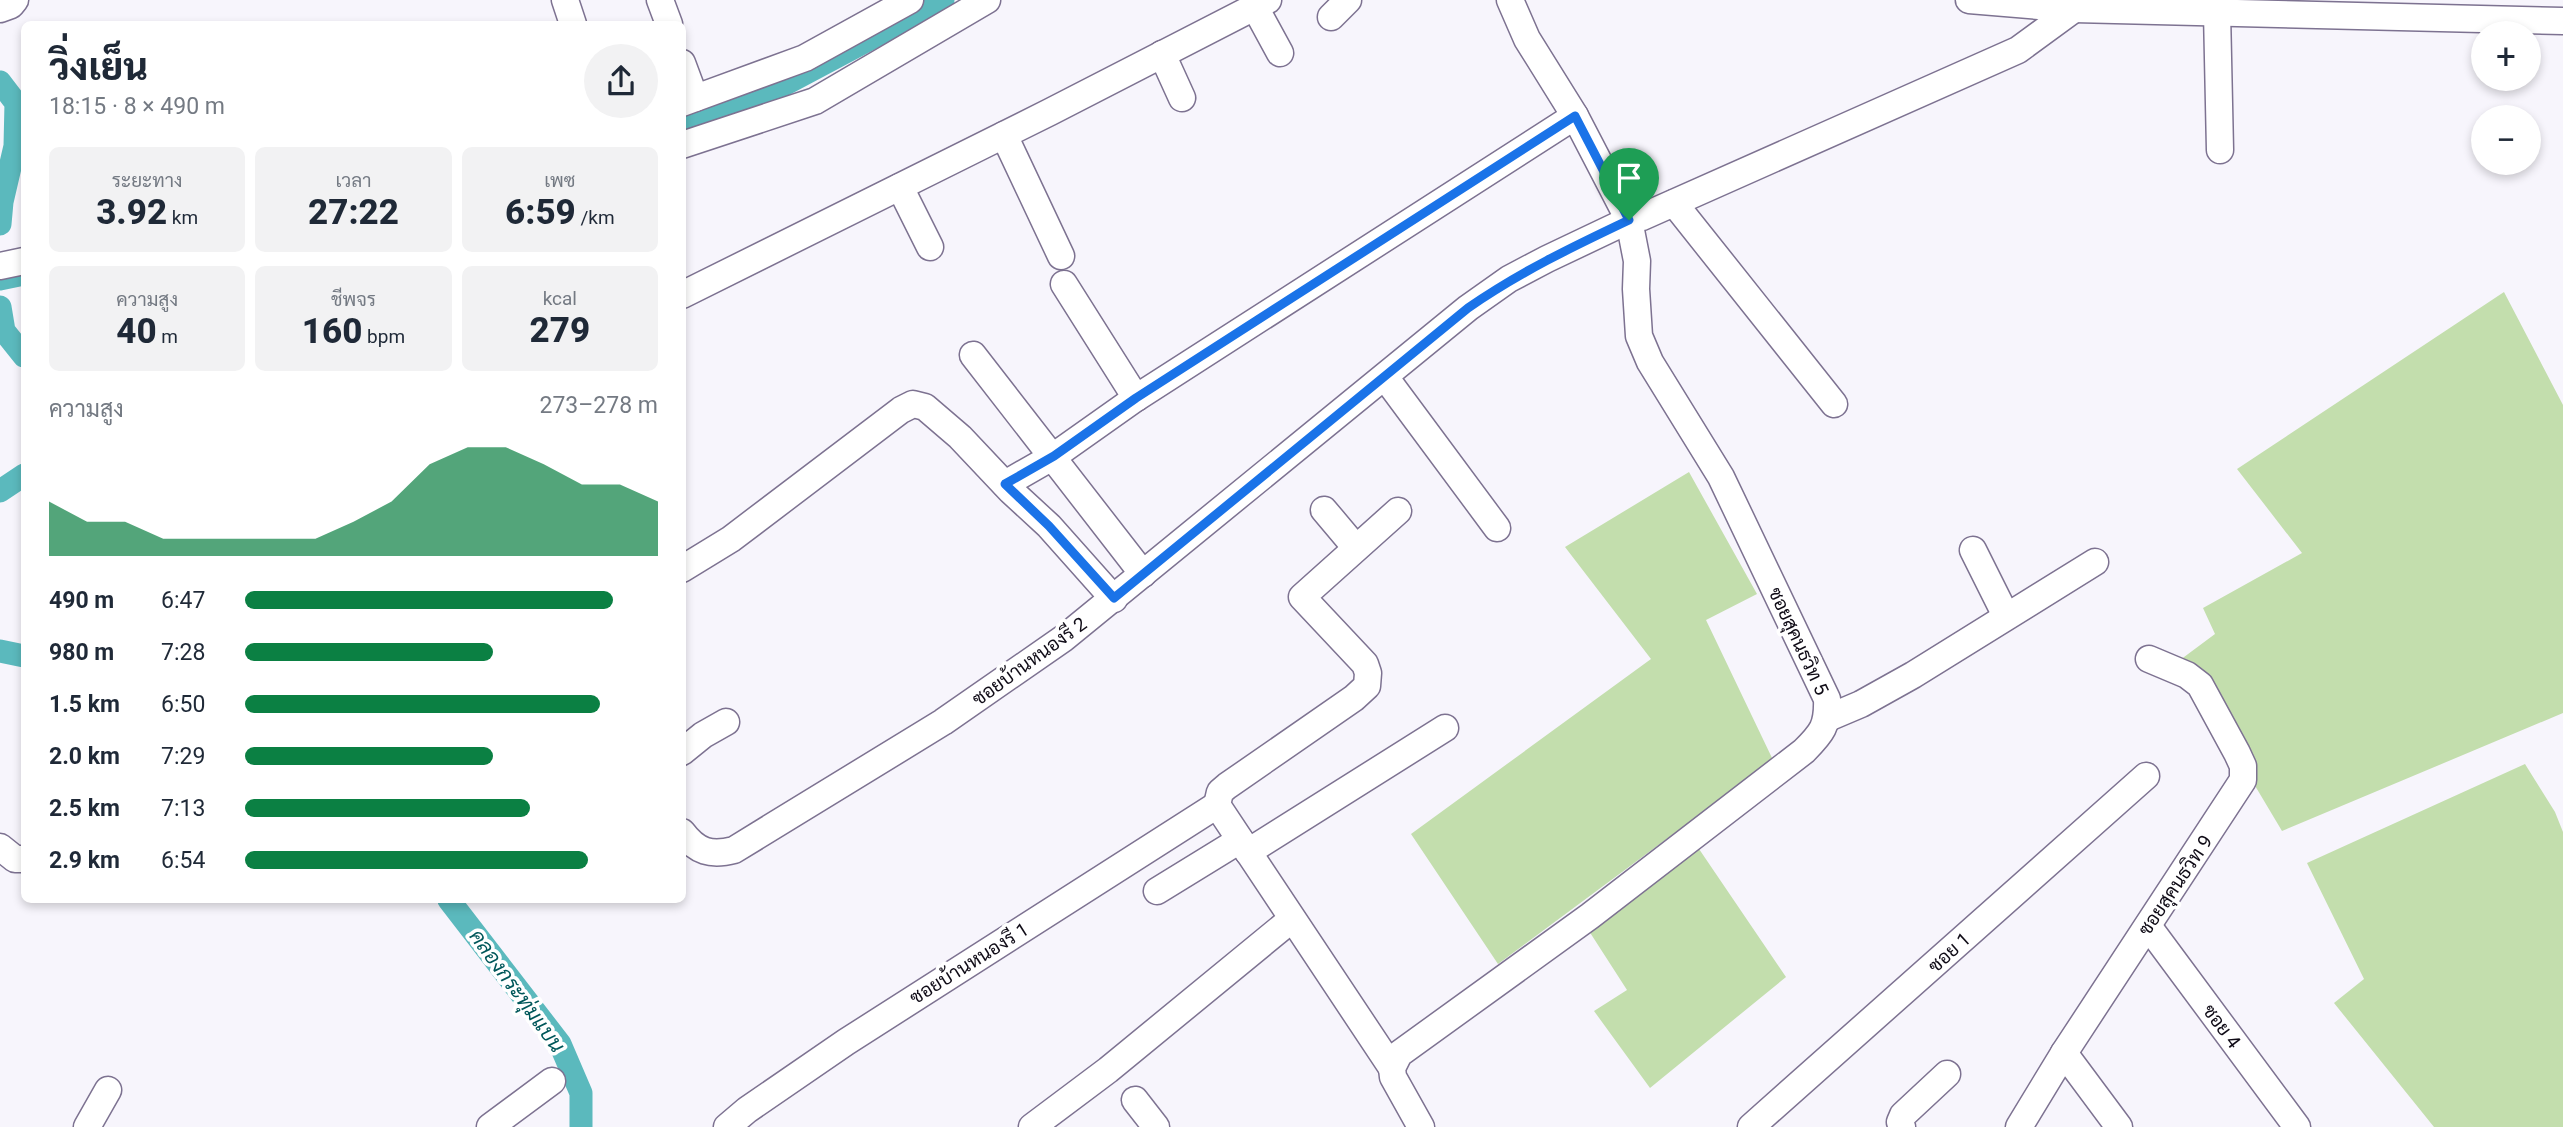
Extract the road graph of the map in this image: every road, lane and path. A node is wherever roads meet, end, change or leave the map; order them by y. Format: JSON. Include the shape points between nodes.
{"nodes":[{"id":1,"x":15,"y":0,"type":"edge"},
{"id":2,"x":565,"y":0,"type":"edge"},
{"id":3,"x":660,"y":0,"type":"edge"},
{"id":4,"x":910,"y":0,"type":"edge"},
{"id":5,"x":987,"y":0,"type":"edge"},
{"id":6,"x":1510,"y":0,"type":"edge"},
{"id":7,"x":1969,"y":0,"type":"edge"},
{"id":8,"x":1262,"y":4,"type":"edge"},
{"id":9,"x":2131,"y":5,"type":"edge"},
{"id":10,"x":2408,"y":8,"type":"edge"},
{"id":11,"x":0,"y":9,"type":"edge"},
{"id":12,"x":2074,"y":9,"type":"junction"},
{"id":13,"x":2217,"y":12,"type":"junction"},
{"id":14,"x":572,"y":21,"type":"edge"},
{"id":15,"x":668,"y":21,"type":"edge"},
{"id":16,"x":2563,"y":21,"type":"edge"},
{"id":17,"x":1163,"y":54,"type":"junction"},
{"id":18,"x":1280,"y":54,"type":"dead end"},
{"id":19,"x":1182,"y":98,"type":"dead end"},
{"id":20,"x":689,"y":101,"type":"edge"},
{"id":21,"x":1575,"y":116,"type":"junction"},
{"id":22,"x":1004,"y":135,"type":"junction"},
{"id":23,"x":686,"y":144,"type":"edge"},
{"id":24,"x":2220,"y":150,"type":"dead end"},
{"id":25,"x":900,"y":187,"type":"junction"},
{"id":26,"x":1674,"y":203,"type":"junction"},
{"id":27,"x":1629,"y":220,"type":"junction"},
{"id":28,"x":930,"y":247,"type":"dead end"},
{"id":29,"x":1061,"y":256,"type":"dead end"},
{"id":30,"x":1064,"y":284,"type":"dead end"},
{"id":31,"x":686,"y":293,"type":"edge"},
{"id":32,"x":973,"y":355,"type":"dead end"},
{"id":33,"x":1385,"y":377,"type":"junction"},
{"id":34,"x":1136,"y":398,"type":"junction"},
{"id":35,"x":1834,"y":404,"type":"dead end"},
{"id":36,"x":1054,"y":456,"type":"junction"},
{"id":37,"x":1005,"y":484,"type":"junction"},
{"id":38,"x":1324,"y":510,"type":"dead end"},
{"id":39,"x":1398,"y":511,"type":"dead end"},
{"id":40,"x":1497,"y":528,"type":"dead end"},
{"id":41,"x":1356,"y":548,"type":"junction"},
{"id":42,"x":1973,"y":550,"type":"dead end"},
{"id":43,"x":2095,"y":562,"type":"dead end"},
{"id":44,"x":686,"y":567,"type":"edge"},
{"id":45,"x":1143,"y":574,"type":"junction"},
{"id":46,"x":1114,"y":598,"type":"junction"},
{"id":47,"x":2006,"y":616,"type":"junction"},
{"id":48,"x":2149,"y":659,"type":"dead end"},
{"id":49,"x":1828,"y":718,"type":"junction"},
{"id":50,"x":726,"y":722,"type":"dead end"},
{"id":51,"x":1446,"y":728,"type":"dead end"},
{"id":52,"x":686,"y":749,"type":"edge"},
{"id":53,"x":2146,"y":776,"type":"dead end"},
{"id":54,"x":1217,"y":805,"type":"junction"},
{"id":55,"x":686,"y":837,"type":"edge"},
{"id":56,"x":1244,"y":846,"type":"junction"},
{"id":57,"x":0,"y":847,"type":"edge"},
{"id":58,"x":21,"y":859,"type":"edge"},
{"id":59,"x":1157,"y":891,"type":"dead end"},
{"id":60,"x":1292,"y":919,"type":"junction"},
{"id":61,"x":2148,"y":926,"type":"junction"},
{"id":62,"x":2064,"y":1053,"type":"junction"},
{"id":63,"x":1392,"y":1068,"type":"junction"},
{"id":64,"x":1947,"y":1074,"type":"dead end"},
{"id":65,"x":552,"y":1081,"type":"dead end"},
{"id":66,"x":108,"y":1090,"type":"dead end"},
{"id":67,"x":1135,"y":1100,"type":"dead end"},
{"id":68,"x":87,"y":1127,"type":"edge"},
{"id":69,"x":489,"y":1127,"type":"edge"},
{"id":70,"x":727,"y":1127,"type":"edge"},
{"id":71,"x":1031,"y":1127,"type":"edge"},
{"id":72,"x":1156,"y":1127,"type":"edge"},
{"id":73,"x":1421,"y":1127,"type":"edge"},
{"id":74,"x":1751,"y":1127,"type":"edge"},
{"id":75,"x":1902,"y":1127,"type":"edge"},
{"id":76,"x":2019,"y":1127,"type":"edge"},
{"id":77,"x":2119,"y":1127,"type":"edge"},
{"id":78,"x":2297,"y":1127,"type":"edge"}],
"edges":[{"from":1,"to":11,"type":"street"},
{"from":2,"to":14,"type":"street"},
{"from":3,"to":15,"type":"street"},
{"from":4,"to":20,"type":"street","via":[[804,58]]},
{"from":5,"to":23,"type":"street","via":[[815,101]]},
{"from":6,"to":21,"type":"street","name":"ซอยสุคนธวิท 5","via":[[1527,39]]},
{"from":7,"to":12,"type":"street"},
{"from":8,"to":17,"type":"street"},
{"from":8,"to":18,"type":"street"},
{"from":9,"to":12,"type":"street"},
{"from":9,"to":13,"type":"street"},
{"from":10,"to":13,"type":"street"},
{"from":10,"to":16,"type":"street"},
{"from":12,"to":26,"type":"street","name":"ซอยบ้านหนองรี 2","via":[[2018,50]]},
{"from":13,"to":24,"type":"street"},
{"from":17,"to":19,"type":"street"},
{"from":17,"to":22,"type":"street"},
{"from":21,"to":27,"type":"street","name":"ซอยสุคนธวิท 5"},
{"from":21,"to":34,"type":"street"},
{"from":22,"to":25,"type":"street"},
{"from":22,"to":29,"type":"street"},
{"from":25,"to":28,"type":"street"},
{"from":25,"to":31,"type":"street"},
{"from":26,"to":27,"type":"street","name":"ซอยบ้านหนองรี 2"},
{"from":26,"to":35,"type":"street"},
{"from":27,"to":33,"type":"street","name":"ซอยบ้านหนองรี 2","via":[[1510,279]]},
{"from":27,"to":49,"type":"street","name":"ซอยสุคนธวิท 5","via":[[1637,261],[1639,336],[1740,513],[1827,699]]},
{"from":30,"to":34,"type":"street"},
{"from":32,"to":36,"type":"street"},
{"from":33,"to":40,"type":"street"},
{"from":33,"to":45,"type":"street","name":"ซอยบ้านหนองรี 2"},
{"from":34,"to":36,"type":"street"},
{"from":36,"to":37,"type":"street"},
{"from":36,"to":45,"type":"street"},
{"from":37,"to":44,"type":"street","via":[[933,413],[913,404],[731,539]]},
{"from":37,"to":46,"type":"street"},
{"from":38,"to":41,"type":"street"},
{"from":39,"to":41,"type":"street"},
{"from":41,"to":54,"type":"street","name":"ซอยบ้านหนองรี 1","via":[[1302,597],[1365,664],[1367,686],[1227,786]]},
{"from":42,"to":47,"type":"street"},
{"from":43,"to":47,"type":"street"},
{"from":45,"to":46,"type":"street","name":"ซอยบ้านหนองรี 2"},
{"from":46,"to":55,"type":"street","name":"ซอยบ้านหนองรี 2","via":[[943,722],[734,850],[705,853]]},
{"from":47,"to":49,"type":"street","via":[[1902,681]]},
{"from":48,"to":61,"type":"street","name":"ซอยสุคนธวิท 9","via":[[2200,685],[2243,766],[2243,780]]},
{"from":49,"to":63,"type":"street","name":"ซอยสุคนธวิท 5","via":[[1804,751],[1590,916],[1399,1054]]},
{"from":50,"to":52,"type":"street"},
{"from":51,"to":56,"type":"street"},
{"from":53,"to":74,"type":"street","name":"ซอย 1"},
{"from":54,"to":56,"type":"street"},
{"from":54,"to":70,"type":"street","name":"ซอยบ้านหนองรี 1","via":[[846,1042]]},
{"from":56,"to":59,"type":"street"},
{"from":56,"to":60,"type":"street"},
{"from":57,"to":58,"type":"street"},
{"from":60,"to":63,"type":"street"},
{"from":60,"to":71,"type":"street"},
{"from":61,"to":62,"type":"street","name":"ซอยสุคนธวิท 9"},
{"from":61,"to":78,"type":"street","name":"ซอย 4"},
{"from":62,"to":76,"type":"street","name":"ซอยสุคนธวิท 9"},
{"from":62,"to":77,"type":"street"},
{"from":63,"to":73,"type":"street"},
{"from":64,"to":75,"type":"street","via":[[1903,1115]]},
{"from":65,"to":69,"type":"street"},
{"from":66,"to":68,"type":"street"},
{"from":67,"to":72,"type":"street"}]}
